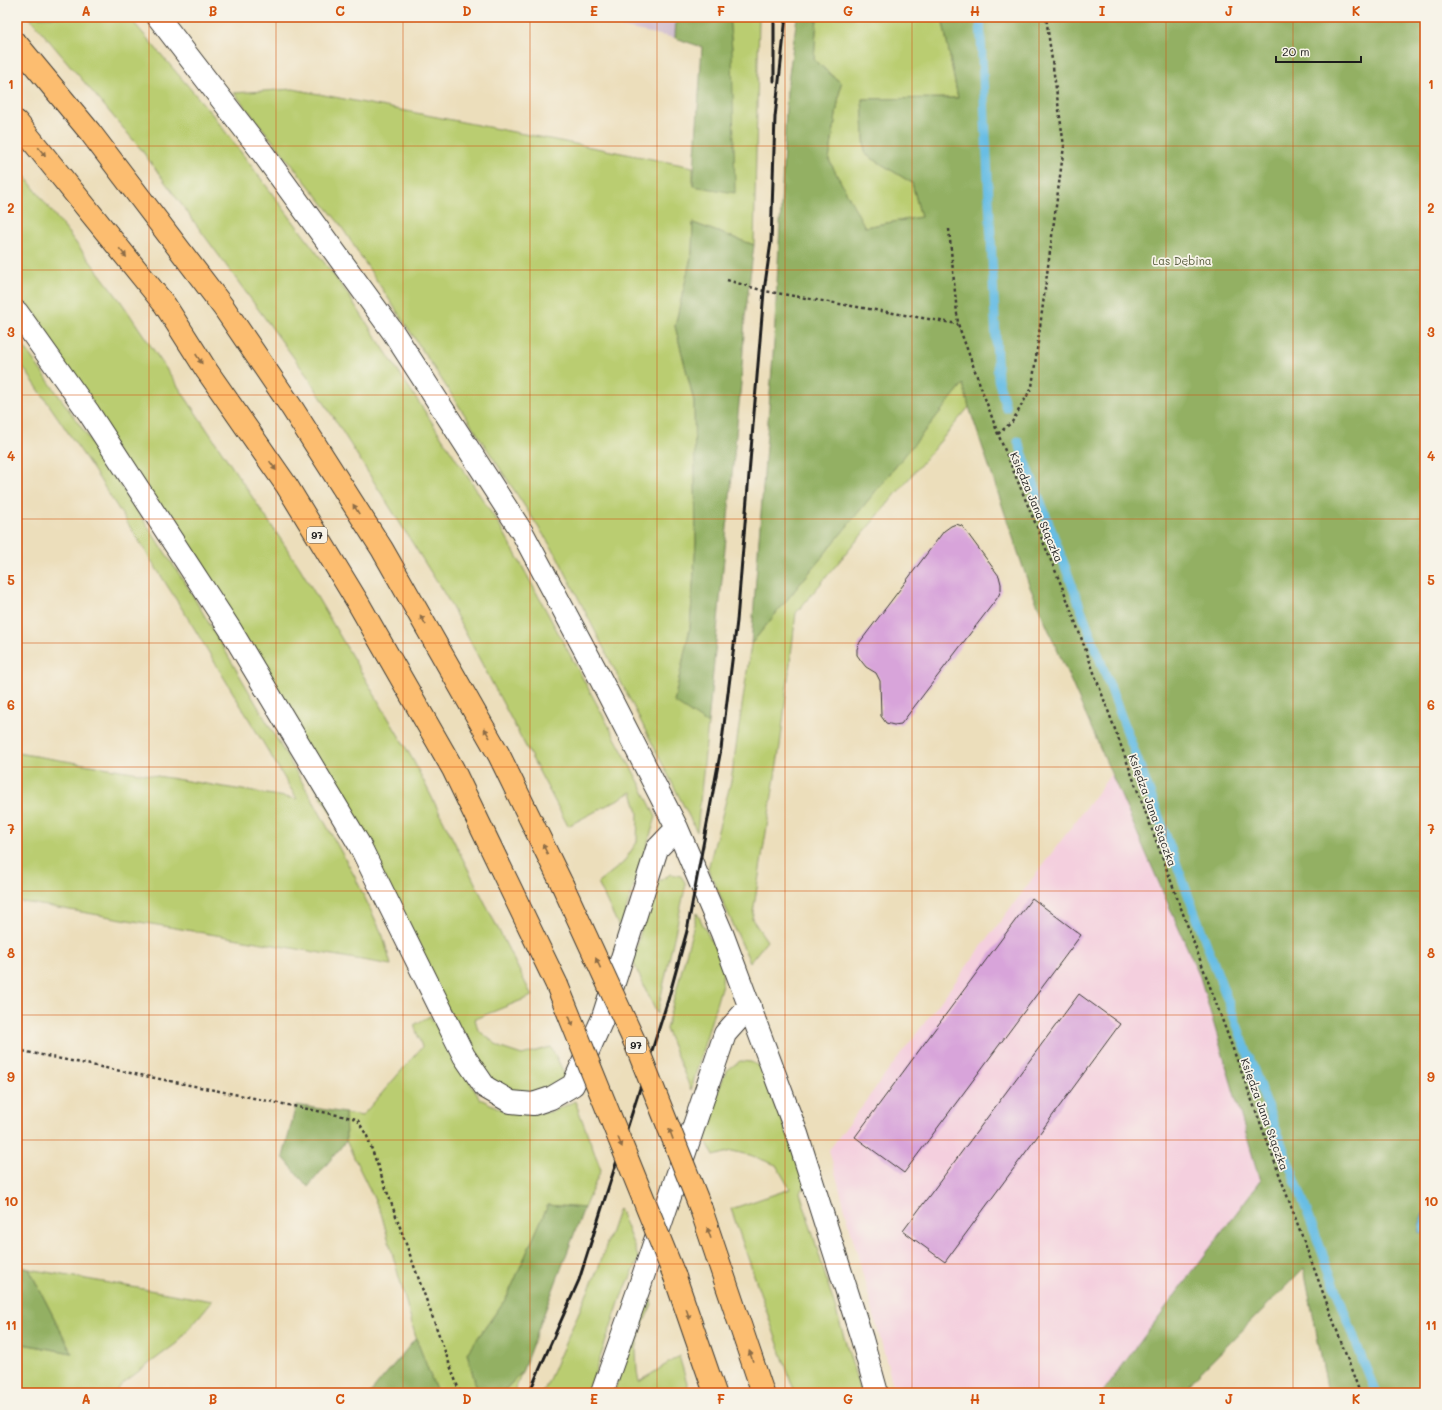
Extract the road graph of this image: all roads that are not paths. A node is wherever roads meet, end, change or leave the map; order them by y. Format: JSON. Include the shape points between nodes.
{"nodes":[{"id":1,"x":158,"y":17,"type":"edge"},
{"id":2,"x":17,"y":44,"type":"edge"},
{"id":3,"x":17,"y":122,"type":"edge"},
{"id":4,"x":17,"y":312,"type":"edge"},
{"id":5,"x":677,"y":828,"type":"junction"},
{"id":6,"x":750,"y":1006,"type":"junction"},
{"id":7,"x":602,"y":1393,"type":"edge"},
{"id":8,"x":715,"y":1393,"type":"edge"},
{"id":9,"x":763,"y":1393,"type":"edge"},
{"id":10,"x":877,"y":1393,"type":"edge"}],
"edges":[{"from":1,"to":5,"type":"street","via":[[260,148],[393,332],[522,532]]},
{"from":9,"to":2,"type":"main road","number":"97","one_way":true,"bridge":true,"via":[[700,1209],[636,1045],[496,748],[382,549],[292,408],[224,308],[90,132]]},
{"from":3,"to":8,"type":"main road","number":"97","one_way":true,"bridge":true,"via":[[165,305],[207,371],[287,486],[357,601],[453,769],[557,985],[675,1277]]},
{"from":4,"to":5,"type":"street","via":[[89,413],[230,629],[359,844],[464,1056],[485,1087],[511,1102],[533,1104],[551,1098],[573,1084],[602,1020],[657,849]]},
{"from":5,"to":6,"type":"street"},
{"from":6,"to":7,"type":"street","via":[[725,1034]]},
{"from":6,"to":10,"type":"street","via":[[799,1142]]}]}
